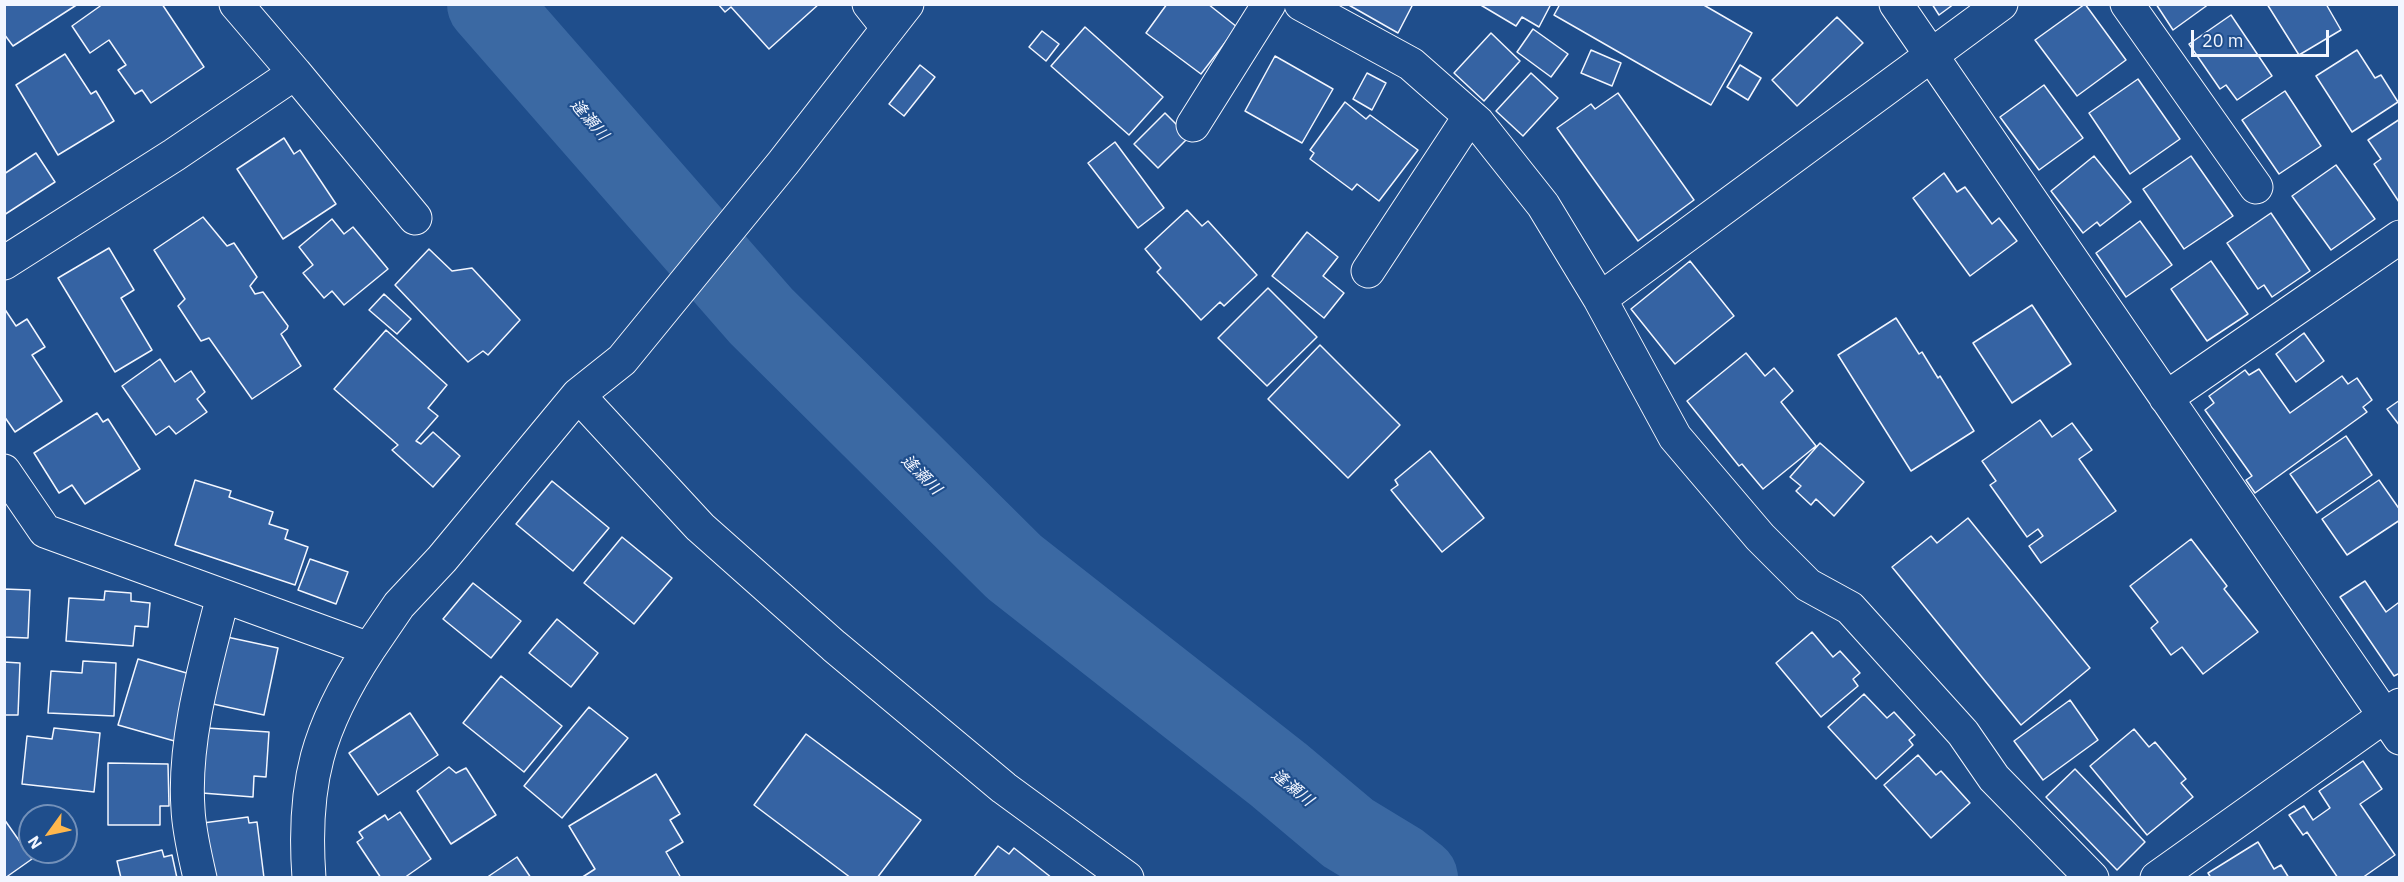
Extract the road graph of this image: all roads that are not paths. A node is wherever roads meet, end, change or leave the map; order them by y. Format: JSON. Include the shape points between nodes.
{"nodes":[{"id":1,"x":236,"y":4,"type":"edge"},
{"id":2,"x":1269,"y":4,"type":"edge"},
{"id":3,"x":1301,"y":4,"type":"edge"},
{"id":4,"x":1896,"y":4,"type":"edge"},
{"id":5,"x":2001,"y":4,"type":"edge"},
{"id":6,"x":2127,"y":4,"type":"edge"},
{"id":7,"x":888,"y":12,"type":"edge"},
{"id":8,"x":1930,"y":54,"type":"junction"},
{"id":9,"x":295,"y":74,"type":"junction"},
{"id":10,"x":1470,"y":116,"type":"junction"},
{"id":11,"x":1193,"y":125,"type":"dead end"},
{"id":12,"x":2256,"y":187,"type":"dead end"},
{"id":13,"x":416,"y":218,"type":"dead end"},
{"id":14,"x":2400,"y":237,"type":"edge"},
{"id":15,"x":4,"y":262,"type":"edge"},
{"id":16,"x":1368,"y":272,"type":"dead end"},
{"id":17,"x":1600,"y":298,"type":"junction"},
{"id":18,"x":578,"y":395,"type":"junction"},
{"id":19,"x":2166,"y":398,"type":"junction"},
{"id":20,"x":4,"y":471,"type":"edge"},
{"id":21,"x":223,"y":596,"type":"junction"},
{"id":22,"x":369,"y":648,"type":"junction"},
{"id":23,"x":2394,"y":719,"type":"edge"},
{"id":24,"x":200,"y":878,"type":"edge"},
{"id":25,"x":309,"y":878,"type":"edge"},
{"id":26,"x":1127,"y":878,"type":"edge"},
{"id":27,"x":2092,"y":878,"type":"edge"},
{"id":28,"x":2157,"y":878,"type":"edge"}],
"edges":[{"from":1,"to":9,"type":"street"},
{"from":2,"to":11,"type":"street"},
{"from":3,"to":10,"type":"street","via":[[1411,64]]},
{"from":4,"to":8,"type":"street"},
{"from":5,"to":8,"type":"street"},
{"from":6,"to":12,"type":"street"},
{"from":7,"to":18,"type":"street","via":[[783,164],[622,360]]},
{"from":8,"to":17,"type":"street"},
{"from":8,"to":19,"type":"street"},
{"from":9,"to":13,"type":"street"},
{"from":9,"to":15,"type":"street"},
{"from":10,"to":16,"type":"street"},
{"from":10,"to":17,"type":"street","via":[[1543,206]]},
{"from":14,"to":19,"type":"street"},
{"from":17,"to":27,"type":"street","via":[[1675,437],[1760,537],[1808,585],[1850,609],[1963,733],[1994,778]]},
{"from":18,"to":22,"type":"street","via":[[442,560],[399,605]]},
{"from":18,"to":26,"type":"street","via":[[700,528],[834,646],[1004,788]]},
{"from":19,"to":23,"type":"street"},
{"from":20,"to":21,"type":"street","via":[[45,531]]},
{"from":21,"to":22,"type":"street"},
{"from":21,"to":24,"type":"street","via":[[188,763],[188,809]]},
{"from":22,"to":25,"type":"street","via":[[344,687],[316,758],[309,796]]},
{"from":23,"to":28,"type":"street"}]}
